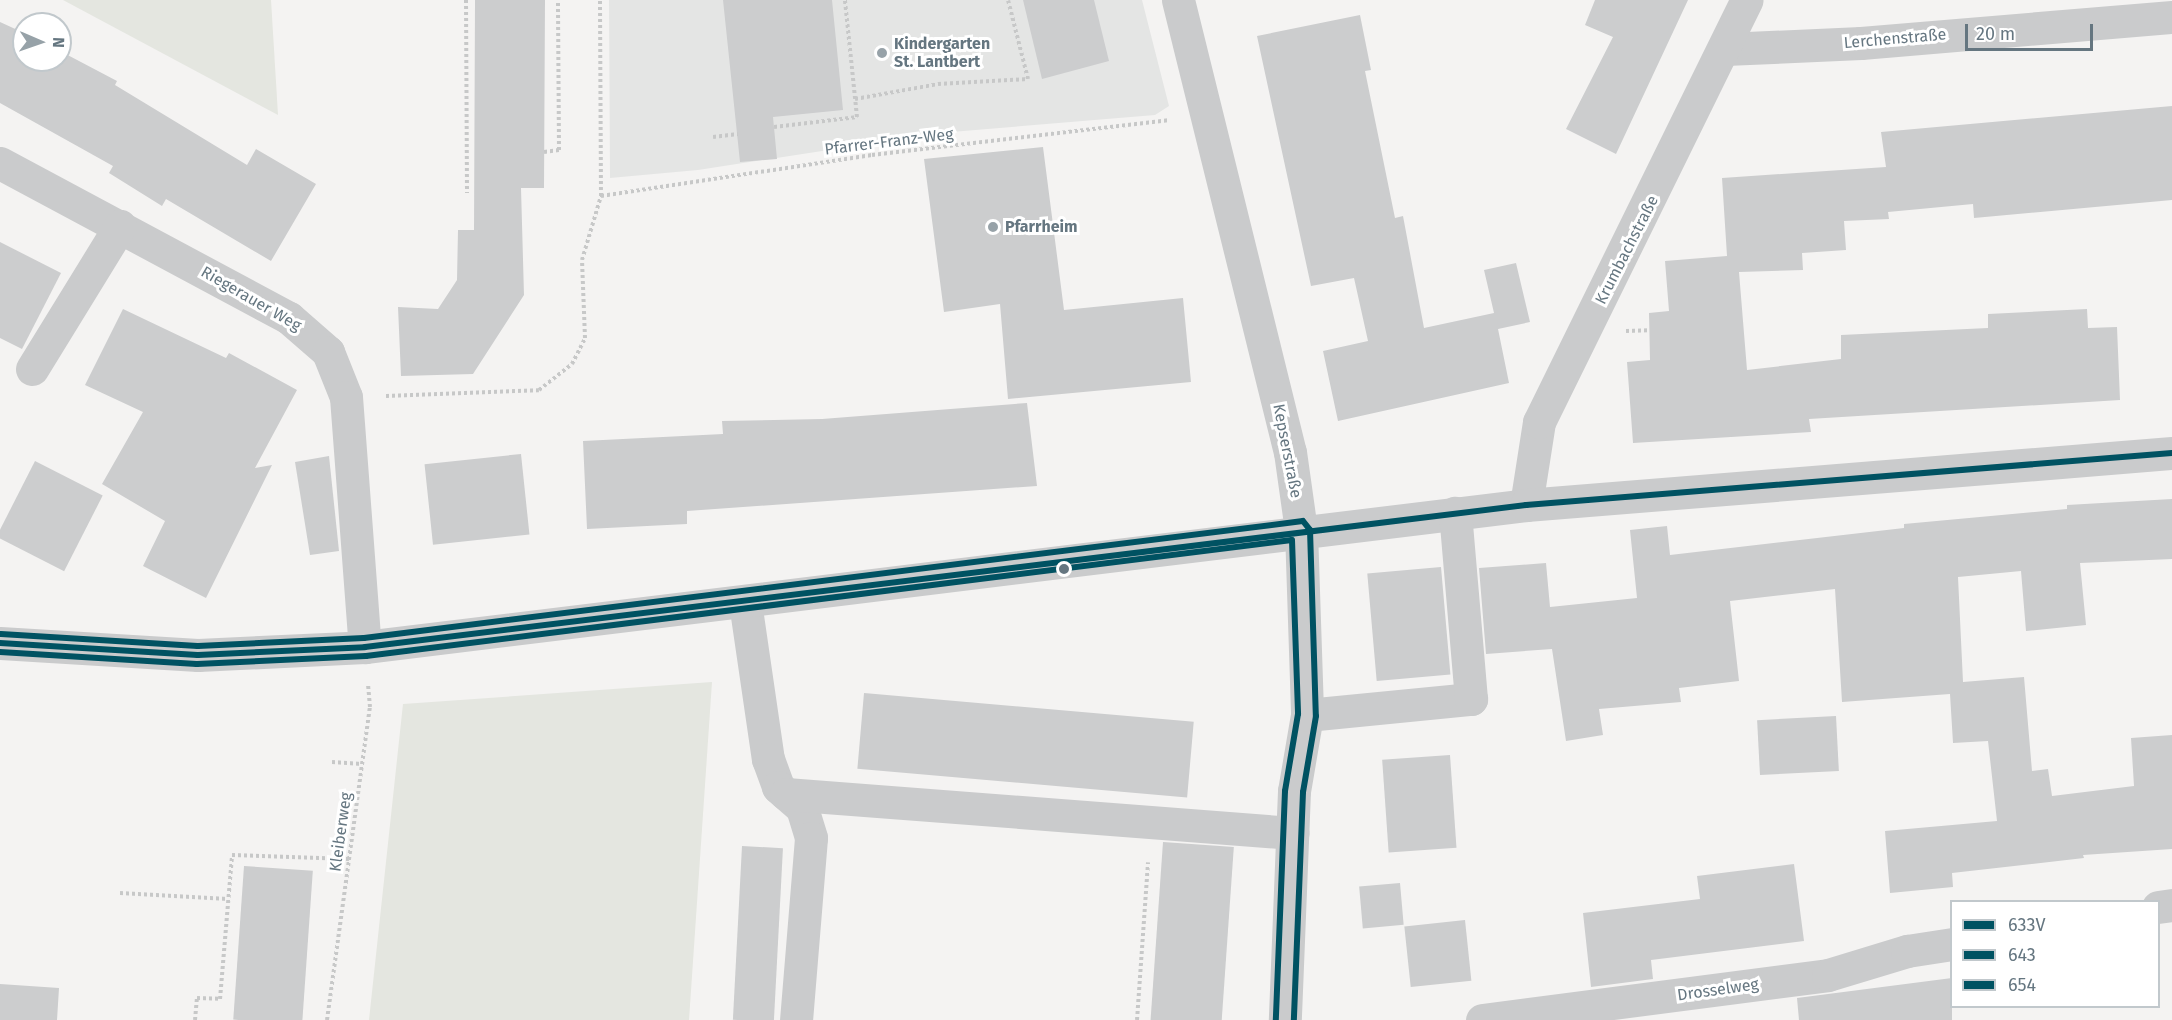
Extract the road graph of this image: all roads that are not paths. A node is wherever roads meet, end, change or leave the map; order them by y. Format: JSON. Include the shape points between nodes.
{"nodes":[{"id":1,"x":1178,"y":0,"type":"edge"},
{"id":2,"x":1747,"y":0,"type":"edge"},
{"id":3,"x":2172,"y":17,"type":"edge"},
{"id":4,"x":1725,"y":49,"type":"junction"},
{"id":5,"x":0,"y":163,"type":"edge"},
{"id":6,"x":120,"y":226,"type":"junction"},
{"id":7,"x":32,"y":369,"type":"dead end"},
{"id":8,"x":2172,"y":453,"type":"edge"},
{"id":9,"x":1527,"y":505,"type":"junction"},
{"id":10,"x":1455,"y":513,"type":"junction"},
{"id":11,"x":1301,"y":530,"type":"junction"},
{"id":12,"x":745,"y":602,"type":"junction"},
{"id":13,"x":0,"y":643,"type":"edge"},
{"id":14,"x":366,"y":647,"type":"junction"},
{"id":15,"x":1307,"y":716,"type":"junction"},
{"id":16,"x":786,"y":794,"type":"junction"},
{"id":17,"x":1293,"y":833,"type":"junction"},
{"id":18,"x":1950,"y":944,"type":"edge"},
{"id":19,"x":796,"y":1020,"type":"edge"},
{"id":20,"x":1285,"y":1020,"type":"edge"},
{"id":21,"x":1482,"y":1020,"type":"edge"}],
"edges":[{"from":1,"to":11,"type":"street","name":"Kepserstraße","via":[[1290,452]]},
{"from":2,"to":4,"type":"street","name":"Krumbachstraße"},
{"from":3,"to":4,"type":"street","name":"Lerchenstraße","via":[[1861,43]]},
{"from":4,"to":9,"type":"street","name":"Krumbachstraße","via":[[1539,422]]},
{"from":5,"to":6,"type":"street","name":"Riegerauer Weg"},
{"from":6,"to":7,"type":"street"},
{"from":6,"to":14,"type":"street","name":"Riegerauer Weg","via":[[306,330],[328,352],[346,398]]},
{"from":8,"to":9,"type":"street"},
{"from":9,"to":10,"type":"street"},
{"from":10,"to":11,"type":"street"},
{"from":10,"to":15,"type":"street","via":[[1471,699]]},
{"from":11,"to":12,"type":"street"},
{"from":11,"to":15,"type":"street","name":"Kepserstraße"},
{"from":12,"to":14,"type":"street"},
{"from":12,"to":16,"type":"street","via":[[768,759]]},
{"from":13,"to":14,"type":"street","via":[[198,655]]},
{"from":15,"to":17,"type":"street","name":"Kepserstraße","via":[[1294,791]]},
{"from":16,"to":17,"type":"street"},
{"from":16,"to":19,"type":"street","via":[[802,808],[811,838]]},
{"from":17,"to":20,"type":"street","name":"Kepserstraße"},
{"from":18,"to":21,"type":"street","name":"Drosselweg","via":[[1907,951],[1828,975]]}]}
